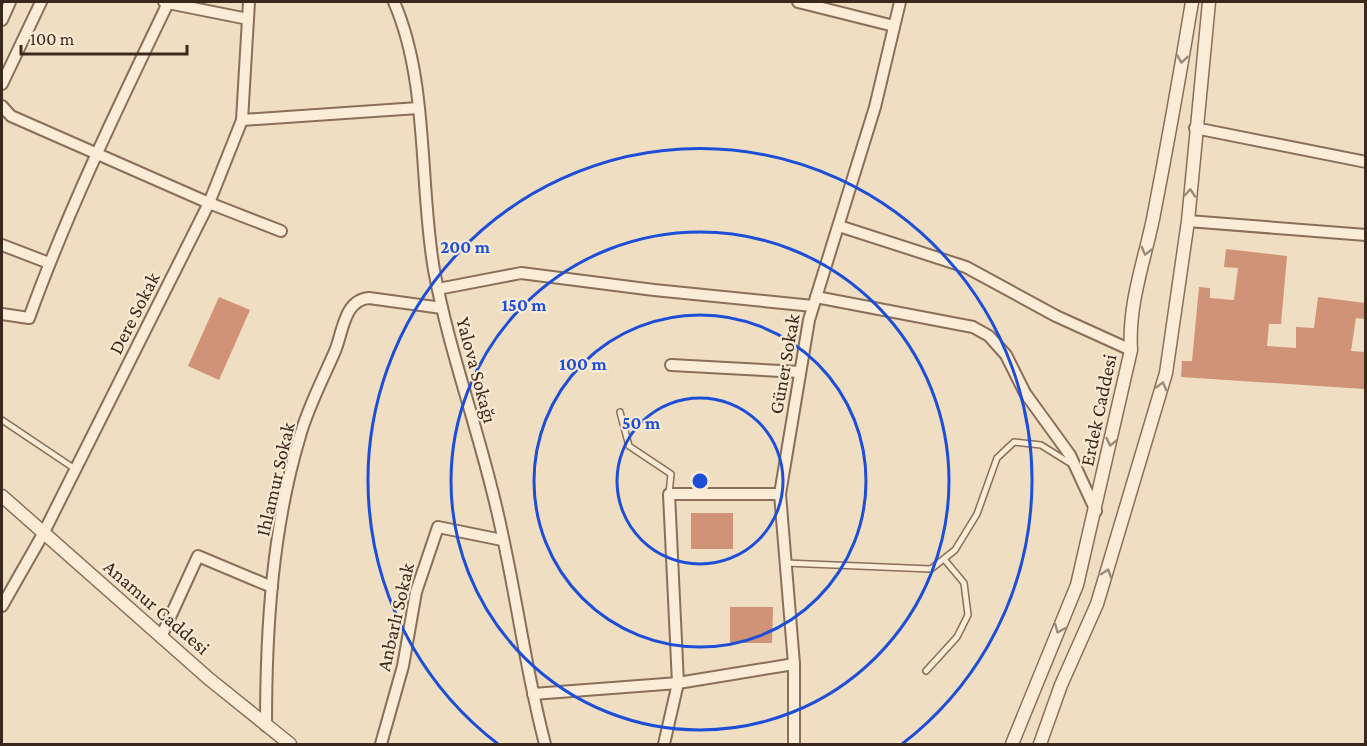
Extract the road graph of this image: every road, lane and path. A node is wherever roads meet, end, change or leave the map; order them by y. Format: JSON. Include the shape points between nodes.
{"nodes":[{"id":1,"x":10,"y":2,"type":"edge"},
{"id":2,"x":41,"y":2,"type":"edge"},
{"id":3,"x":166,"y":2,"type":"edge"},
{"id":4,"x":249,"y":2,"type":"edge"},
{"id":5,"x":394,"y":2,"type":"edge"},
{"id":6,"x":798,"y":2,"type":"edge"},
{"id":7,"x":900,"y":2,"type":"edge"},
{"id":8,"x":1192,"y":2,"type":"edge"},
{"id":9,"x":1209,"y":2,"type":"edge"},
{"id":10,"x":248,"y":19,"type":"junction"},
{"id":11,"x":2,"y":20,"type":"edge"},
{"id":12,"x":894,"y":26,"type":"junction"},
{"id":13,"x":2,"y":84,"type":"edge"},
{"id":14,"x":2,"y":106,"type":"edge"},
{"id":15,"x":418,"y":108,"type":"junction"},
{"id":16,"x":242,"y":120,"type":"junction"},
{"id":17,"x":1195,"y":128,"type":"junction"},
{"id":18,"x":96,"y":153,"type":"junction"},
{"id":19,"x":1365,"y":162,"type":"edge"},
{"id":20,"x":209,"y":203,"type":"junction"},
{"id":21,"x":1188,"y":221,"type":"junction"},
{"id":22,"x":839,"y":226,"type":"junction"},
{"id":23,"x":281,"y":231,"type":"dead end"},
{"id":24,"x":1365,"y":235,"type":"edge"},
{"id":25,"x":2,"y":245,"type":"edge"},
{"id":26,"x":49,"y":262,"type":"junction"},
{"id":27,"x":438,"y":289,"type":"junction"},
{"id":28,"x":815,"y":302,"type":"junction"},
{"id":29,"x":442,"y":308,"type":"junction"},
{"id":30,"x":2,"y":314,"type":"edge"},
{"id":31,"x":1131,"y":350,"type":"junction"},
{"id":32,"x":671,"y":365,"type":"dead end"},
{"id":33,"x":800,"y":372,"type":"junction"},
{"id":34,"x":621,"y":412,"type":"dead end"},
{"id":35,"x":2,"y":420,"type":"edge"},
{"id":36,"x":1077,"y":468,"type":"junction"},
{"id":37,"x":76,"y":469,"type":"junction"},
{"id":38,"x":669,"y":494,"type":"junction"},
{"id":39,"x":780,"y":494,"type":"junction"},
{"id":40,"x":2,"y":496,"type":"edge"},
{"id":41,"x":1096,"y":511,"type":"junction"},
{"id":42,"x":43,"y":534,"type":"junction"},
{"id":43,"x":502,"y":540,"type":"junction"},
{"id":44,"x":944,"y":559,"type":"junction"},
{"id":45,"x":786,"y":563,"type":"junction"},
{"id":46,"x":272,"y":587,"type":"junction"},
{"id":47,"x":2,"y":606,"type":"edge"},
{"id":48,"x":161,"y":637,"type":"junction"},
{"id":49,"x":794,"y":664,"type":"junction"},
{"id":50,"x":926,"y":671,"type":"dead end"},
{"id":51,"x":678,"y":682,"type":"junction"},
{"id":52,"x":533,"y":694,"type":"junction"},
{"id":53,"x":266,"y":726,"type":"junction"},
{"id":54,"x":290,"y":744,"type":"edge"},
{"id":55,"x":381,"y":744,"type":"edge"},
{"id":56,"x":545,"y":744,"type":"edge"},
{"id":57,"x":664,"y":744,"type":"edge"},
{"id":58,"x":794,"y":744,"type":"edge"},
{"id":59,"x":1012,"y":744,"type":"edge"},
{"id":60,"x":1040,"y":744,"type":"edge"}],
"edges":[{"from":1,"to":11,"type":"street"},
{"from":2,"to":13,"type":"street"},
{"from":3,"to":10,"type":"street"},
{"from":3,"to":18,"type":"street"},
{"from":4,"to":10,"type":"street","name":"Dere Sokak"},
{"from":5,"to":15,"type":"street","name":"Yalova Sokağı","via":[[410,46]]},
{"from":6,"to":12,"type":"street"},
{"from":7,"to":12,"type":"street","name":"Güner Sokak"},
{"from":8,"to":31,"type":"street","name":"Erdek Caddesi","one_way":true,"via":[[1170,136],[1137,282]]},
{"from":9,"to":17,"type":"street"},
{"from":10,"to":16,"type":"street","name":"Dere Sokak"},
{"from":12,"to":22,"type":"street","name":"Güner Sokak","via":[[875,107]]},
{"from":14,"to":18,"type":"street","via":[[10,116]]},
{"from":15,"to":16,"type":"street"},
{"from":15,"to":27,"type":"street","name":"Yalova Sokağı","via":[[425,201]]},
{"from":16,"to":20,"type":"street","name":"Dere Sokak"},
{"from":17,"to":19,"type":"street"},
{"from":21,"to":17,"type":"street","one_way":true},
{"from":18,"to":20,"type":"street"},
{"from":18,"to":26,"type":"street"},
{"from":20,"to":23,"type":"street"},
{"from":20,"to":37,"type":"street","name":"Dere Sokak"},
{"from":21,"to":24,"type":"street"},
{"from":60,"to":21,"type":"street","one_way":true,"via":[[1097,604],[1146,445],[1166,372]]},
{"from":22,"to":28,"type":"street","name":"Güner Sokak"},
{"from":22,"to":31,"type":"street","via":[[966,267],[1056,316]]},
{"from":25,"to":26,"type":"street"},
{"from":26,"to":30,"type":"street","via":[[29,318]]},
{"from":27,"to":28,"type":"street","via":[[520,273],[654,290]]},
{"from":27,"to":29,"type":"street","name":"Yalova Sokağı"},
{"from":28,"to":33,"type":"street","name":"Güner Sokak"},
{"from":28,"to":36,"type":"street","via":[[973,327],[989,336],[1006,355],[1025,393]]},
{"from":29,"to":43,"type":"street","name":"Yalova Sokağı","via":[[491,484]]},
{"from":29,"to":46,"type":"street","name":"Ihlamur Sokak","via":[[369,298],[359,300],[349,310],[300,435],[278,536]]},
{"from":31,"to":41,"type":"street","name":"Erdek Caddesi","one_way":true},
{"from":32,"to":33,"type":"street"},
{"from":33,"to":39,"type":"street","name":"Güner Sokak"},
{"from":34,"to":38,"type":"lane","via":[[629,446],[671,474]]},
{"from":35,"to":37,"type":"lane"},
{"from":36,"to":41,"type":"street"},
{"from":36,"to":44,"type":"lane","via":[[1041,445],[1014,442],[997,458],[977,514],[955,550]]},
{"from":37,"to":42,"type":"street","name":"Dere Sokak"},
{"from":38,"to":39,"type":"street"},
{"from":38,"to":51,"type":"street"},
{"from":39,"to":45,"type":"street","name":"Güner Sokak"},
{"from":40,"to":42,"type":"street","name":"Anamur Caddesi"},
{"from":41,"to":59,"type":"street","name":"Erdek Caddesi","one_way":true,"via":[[1077,585]]},
{"from":42,"to":47,"type":"street","name":"Dere Sokak"},
{"from":42,"to":48,"type":"street","name":"Anamur Caddesi"},
{"from":43,"to":52,"type":"street","name":"Yalova Sokağı"},
{"from":43,"to":55,"type":"street","name":"Anbarlı Sokak","via":[[438,527],[416,592],[403,666]]},
{"from":44,"to":45,"type":"lane","via":[[931,569]]},
{"from":44,"to":50,"type":"lane","via":[[964,583],[968,615],[957,637]]},
{"from":45,"to":49,"type":"street","name":"Güner Sokak"},
{"from":46,"to":48,"type":"street","via":[[198,556]]},
{"from":46,"to":53,"type":"street","name":"Ihlamur Sokak"},
{"from":48,"to":53,"type":"street","name":"Anamur Caddesi"},
{"from":49,"to":51,"type":"street"},
{"from":49,"to":58,"type":"street","name":"Güner Sokak"},
{"from":51,"to":52,"type":"street"},
{"from":51,"to":57,"type":"street"},
{"from":52,"to":56,"type":"street","name":"Yalova Sokağı"},
{"from":53,"to":54,"type":"street","name":"Anamur Caddesi"}]}
